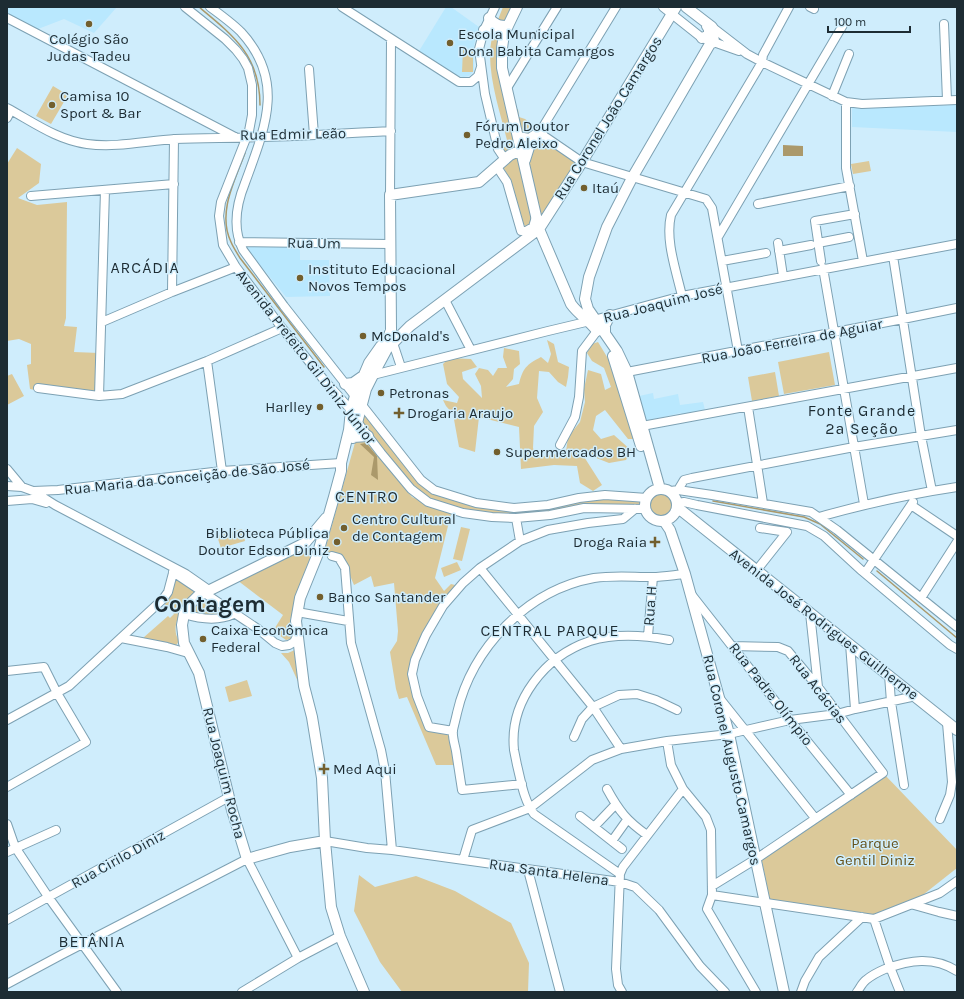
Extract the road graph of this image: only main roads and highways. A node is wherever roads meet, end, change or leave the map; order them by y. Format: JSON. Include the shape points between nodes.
{"nodes":[{"id":1,"x":517,"y":7,"type":"edge"},
{"id":2,"x":686,"y":7,"type":"edge"},
{"id":3,"x":674,"y":9,"type":"edge"},
{"id":4,"x":489,"y":18,"type":"road end"},
{"id":5,"x":708,"y":24,"type":"junction"},
{"id":6,"x":484,"y":30,"type":"road end"},
{"id":7,"x":506,"y":30,"type":"junction"},
{"id":8,"x":702,"y":38,"type":"road end"},
{"id":9,"x":530,"y":144,"type":"road end"},
{"id":10,"x":521,"y":150,"type":"junction"},
{"id":11,"x":524,"y":162,"type":"junction"},
{"id":12,"x":539,"y":229,"type":"junction"},
{"id":13,"x":585,"y":299,"type":"junction"},
{"id":14,"x":571,"y":304,"type":"junction"},
{"id":15,"x":610,"y":315,"type":"road end"},
{"id":16,"x":391,"y":320,"type":"junction"},
{"id":17,"x":593,"y":320,"type":"junction"},
{"id":18,"x":410,"y":326,"type":"junction"},
{"id":19,"x":601,"y":332,"type":"junction"},
{"id":20,"x":391,"y":340,"type":"junction"},
{"id":21,"x":368,"y":375,"type":"junction"},
{"id":22,"x":345,"y":384,"type":"road end"},
{"id":23,"x":368,"y":436,"type":"road end"},
{"id":24,"x":353,"y":437,"type":"junction"},
{"id":25,"x":341,"y":467,"type":"junction"},
{"id":26,"x":654,"y":492,"type":"junction"},
{"id":27,"x":672,"y":513,"type":"junction"},
{"id":28,"x":329,"y":514,"type":"junction"},
{"id":29,"x":305,"y":543,"type":"junction"},
{"id":30,"x":317,"y":556,"type":"junction"},
{"id":31,"x":957,"y":730,"type":"edge"},
{"id":32,"x":325,"y":841,"type":"junction"},
{"id":33,"x":364,"y":992,"type":"edge"},
{"id":34,"x":784,"y":992,"type":"edge"}],
"edges":[{"from":1,"to":7,"type":"main road"},
{"from":2,"to":5,"type":"main road"},
{"from":3,"to":12,"type":"main road","name":"Rua Coronel João Camargos"},
{"from":4,"to":7,"type":"main road"},
{"from":5,"to":8,"type":"main road","via":[[709,35]]},
{"from":5,"to":13,"type":"main road","via":[[714,42],[710,44],[632,178],[607,227],[589,278]]},
{"from":6,"to":7,"type":"main road"},
{"from":7,"to":10,"type":"main road","via":[[502,48],[502,68]]},
{"from":9,"to":11,"type":"main road"},
{"from":10,"to":11,"type":"main road"},
{"from":10,"to":16,"type":"main road","via":[[507,158],[479,182],[390,195]]},
{"from":11,"to":12,"type":"main road"},
{"from":12,"to":14,"type":"main road"},
{"from":12,"to":18,"type":"main road","via":[[522,236]]},
{"from":13,"to":14,"type":"main road"},
{"from":13,"to":17,"type":"main road"},
{"from":14,"to":17,"type":"main road","via":[[577,312]]},
{"from":15,"to":19,"type":"main road"},
{"from":16,"to":18,"type":"main road","via":[[397,326]]},
{"from":16,"to":20,"type":"main road"},
{"from":17,"to":19,"type":"main road"},
{"from":18,"to":20,"type":"main road"},
{"from":19,"to":26,"type":"main road","via":[[617,366]]},
{"from":19,"to":26,"type":"main road","via":[[617,351],[627,372],[642,426]]},
{"from":20,"to":21,"type":"main road","via":[[387,350]]},
{"from":21,"to":22,"type":"main road"},
{"from":21,"to":24,"type":"main road"},
{"from":21,"to":25,"type":"main road","via":[[354,396]]},
{"from":23,"to":24,"type":"main road"},
{"from":24,"to":25,"type":"main road","via":[[346,464]]},
{"from":25,"to":28,"type":"main road"},
{"from":26,"to":27,"type":"main road","via":[[674,491]]},
{"from":26,"to":27,"type":"main road","via":[[645,503],[651,517],[656,520]]},
{"from":27,"to":31,"type":"main road","name":"Avenida José Rodrigues Guilherme","via":[[690,519]]},
{"from":27,"to":34,"type":"main road","name":"Rua Coronel Augusto Camargos","via":[[670,530],[691,594],[729,734]]},
{"from":28,"to":29,"type":"main road"},
{"from":28,"to":30,"type":"main road"},
{"from":29,"to":30,"type":"main road"},
{"from":29,"to":32,"type":"main road","name":"Rua Joaquim Rocha","via":[[194,600],[184,614],[183,649],[199,673],[247,859],[290,846]]},
{"from":30,"to":32,"type":"main road","via":[[300,598],[296,621],[304,686],[322,778]]},
{"from":32,"to":33,"type":"main road","via":[[331,906],[340,936]]}]}
